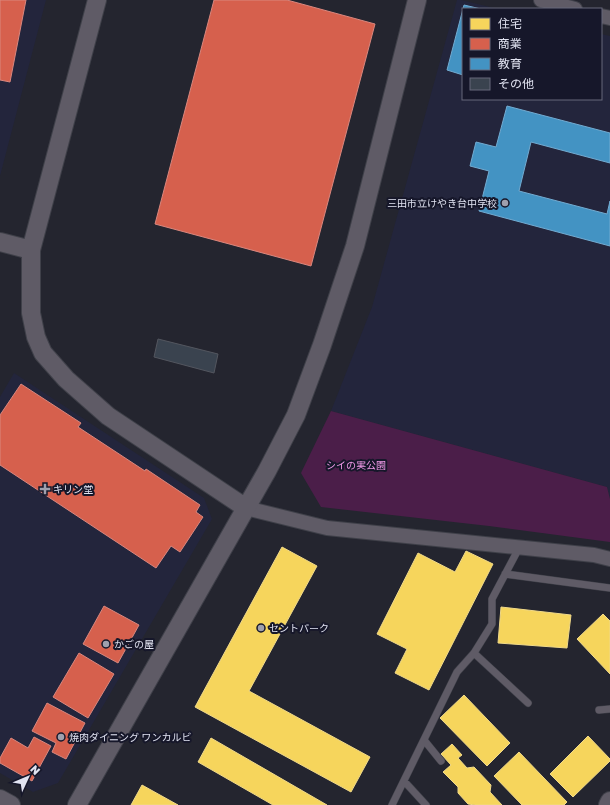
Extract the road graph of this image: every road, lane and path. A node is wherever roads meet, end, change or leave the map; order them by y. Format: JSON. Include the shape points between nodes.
{"nodes":[{"id":1,"x":97,"y":0,"type":"edge"},
{"id":2,"x":417,"y":0,"type":"edge"},
{"id":3,"x":541,"y":0,"type":"edge"},
{"id":4,"x":571,"y":8,"type":"edge"},
{"id":5,"x":0,"y":242,"type":"edge"},
{"id":6,"x":31,"y":250,"type":"junction"},
{"id":7,"x":246,"y":508,"type":"junction"},
{"id":8,"x":519,"y":548,"type":"junction"},
{"id":9,"x":610,"y":559,"type":"edge"},
{"id":10,"x":505,"y":574,"type":"junction"},
{"id":11,"x":610,"y":588,"type":"edge"},
{"id":12,"x":474,"y":653,"type":"junction"},
{"id":13,"x":528,"y":703,"type":"dead end"},
{"id":14,"x":610,"y":709,"type":"edge"},
{"id":15,"x":599,"y":710,"type":"dead end"},
{"id":16,"x":424,"y":740,"type":"junction"},
{"id":17,"x":441,"y":761,"type":"dead end"},
{"id":18,"x":404,"y":781,"type":"junction"},
{"id":19,"x":0,"y":799,"type":"edge"},
{"id":20,"x":610,"y":801,"type":"edge"},
{"id":21,"x":11,"y":805,"type":"edge"},
{"id":22,"x":77,"y":805,"type":"edge"},
{"id":23,"x":392,"y":805,"type":"edge"},
{"id":24,"x":426,"y":805,"type":"edge"},
{"id":25,"x":608,"y":805,"type":"edge"}],
"edges":[{"from":1,"to":6,"type":"street"},
{"from":2,"to":7,"type":"street","via":[[355,246],[322,345],[296,415]]},
{"from":3,"to":4,"type":"street"},
{"from":5,"to":6,"type":"street"},
{"from":6,"to":7,"type":"street","via":[[31,313],[36,337],[43,353],[66,379],[108,416]]},
{"from":7,"to":8,"type":"street","via":[[328,528]]},
{"from":7,"to":22,"type":"street"},
{"from":8,"to":9,"type":"street","via":[[594,555]]},
{"from":8,"to":10,"type":"lane"},
{"from":10,"to":11,"type":"lane"},
{"from":10,"to":12,"type":"lane","via":[[492,599],[492,624]]},
{"from":12,"to":13,"type":"lane"},
{"from":12,"to":16,"type":"lane","via":[[457,672]]},
{"from":14,"to":15,"type":"lane"},
{"from":16,"to":17,"type":"lane"},
{"from":16,"to":18,"type":"lane"},
{"from":18,"to":23,"type":"lane"},
{"from":18,"to":24,"type":"lane"},
{"from":19,"to":21,"type":"street"},
{"from":20,"to":25,"type":"street"}]}
